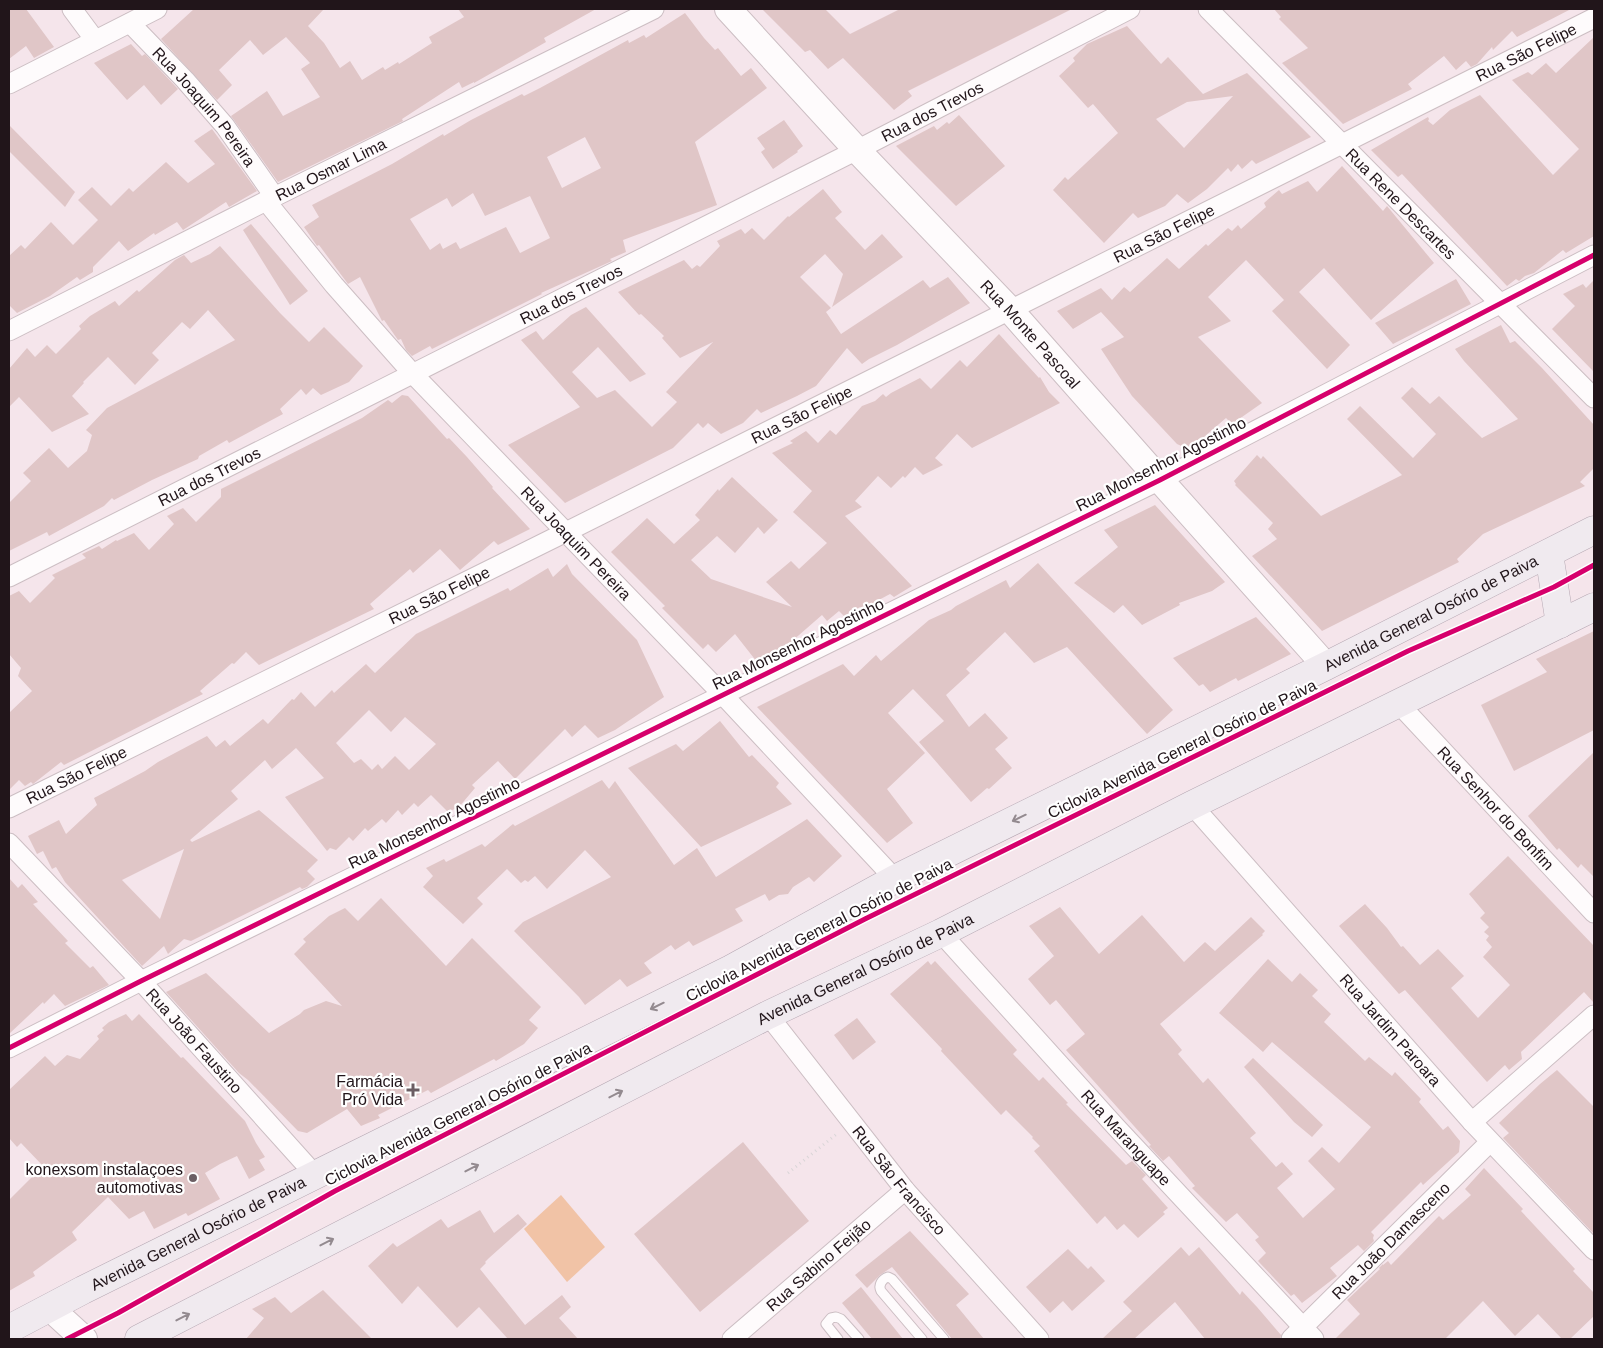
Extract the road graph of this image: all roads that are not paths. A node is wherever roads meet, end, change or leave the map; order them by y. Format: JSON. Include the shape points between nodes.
{"nodes":[{"id":1,"x":72,"y":9,"type":"edge"},
{"id":2,"x":157,"y":9,"type":"edge"},
{"id":3,"x":654,"y":9,"type":"edge"},
{"id":4,"x":728,"y":9,"type":"edge"},
{"id":5,"x":1130,"y":9,"type":"edge"},
{"id":6,"x":1208,"y":9,"type":"edge"},
{"id":7,"x":1594,"y":18,"type":"edge"},
{"id":8,"x":130,"y":23,"type":"junction"},
{"id":9,"x":95,"y":40,"type":"junction"},
{"id":10,"x":9,"y":84,"type":"edge"},
{"id":11,"x":1342,"y":144,"type":"junction"},
{"id":12,"x":857,"y":150,"type":"junction"},
{"id":13,"x":270,"y":198,"type":"junction"},
{"id":14,"x":1594,"y":255,"type":"edge"},
{"id":15,"x":1501,"y":302,"type":"junction"},
{"id":16,"x":1010,"y":310,"type":"junction"},
{"id":17,"x":9,"y":331,"type":"edge"},
{"id":18,"x":412,"y":373,"type":"junction"},
{"id":19,"x":1594,"y":398,"type":"edge"},
{"id":20,"x":1160,"y":480,"type":"junction"},
{"id":21,"x":1594,"y":530,"type":"edge"},
{"id":22,"x":566,"y":532,"type":"junction"},
{"id":23,"x":1549,"y":554,"type":"junction"},
{"id":24,"x":9,"y":577,"type":"edge"},
{"id":25,"x":1594,"y":607,"type":"edge"},
{"id":26,"x":1560,"y":624,"type":"junction"},
{"id":27,"x":1326,"y":666,"type":"junction"},
{"id":28,"x":723,"y":694,"type":"junction"},
{"id":29,"x":1399,"y":704,"type":"junction"},
{"id":30,"x":1192,"y":805,"type":"junction"},
{"id":31,"x":9,"y":808,"type":"edge"},
{"id":32,"x":9,"y":843,"type":"edge"},
{"id":33,"x":895,"y":880,"type":"junction"},
{"id":34,"x":1594,"y":913,"type":"edge"},
{"id":35,"x":941,"y":933,"type":"junction"},
{"id":36,"x":141,"y":981,"type":"junction"},
{"id":37,"x":768,"y":1015,"type":"junction"},
{"id":38,"x":1594,"y":1015,"type":"edge"},
{"id":39,"x":9,"y":1048,"type":"edge"},
{"id":40,"x":1472,"y":1122,"type":"junction"},
{"id":41,"x":1490,"y":1142,"type":"junction"},
{"id":42,"x":316,"y":1176,"type":"junction"},
{"id":43,"x":906,"y":1190,"type":"junction"},
{"id":44,"x":1594,"y":1250,"type":"edge"},
{"id":45,"x":50,"y":1308,"type":"junction"},
{"id":46,"x":9,"y":1329,"type":"edge"},
{"id":47,"x":1303,"y":1335,"type":"edge"},
{"id":48,"x":84,"y":1339,"type":"edge"},
{"id":49,"x":140,"y":1339,"type":"edge"},
{"id":50,"x":732,"y":1339,"type":"edge"},
{"id":51,"x":838,"y":1339,"type":"edge"},
{"id":52,"x":858,"y":1339,"type":"edge"},
{"id":53,"x":922,"y":1339,"type":"edge"},
{"id":54,"x":944,"y":1339,"type":"edge"},
{"id":55,"x":1039,"y":1339,"type":"edge"}],
"edges":[{"from":1,"to":9,"type":"street"},
{"from":2,"to":8,"type":"street"},
{"from":3,"to":13,"type":"street","name":"Rua Osmar Lima"},
{"from":4,"to":12,"type":"street","name":"Rua Monte Pascoal"},
{"from":5,"to":12,"type":"street","name":"Rua dos Trevos"},
{"from":6,"to":11,"type":"street","name":"Rua Rene Descartes"},
{"from":7,"to":11,"type":"street","name":"Rua São Felipe"},
{"from":8,"to":9,"type":"street"},
{"from":8,"to":13,"type":"street","name":"Rua Joaquim Pereira","via":[[225,126]]},
{"from":9,"to":10,"type":"street"},
{"from":11,"to":15,"type":"street","name":"Rua Rene Descartes"},
{"from":11,"to":16,"type":"street","name":"Rua São Felipe"},
{"from":12,"to":16,"type":"street","name":"Rua Monte Pascoal"},
{"from":12,"to":18,"type":"street","name":"Rua dos Trevos"},
{"from":13,"to":17,"type":"street","name":"Rua Osmar Lima"},
{"from":13,"to":18,"type":"street","name":"Rua Joaquim Pereira","via":[[334,285]]},
{"from":14,"to":15,"type":"street","name":"Rua Monsenhor Agostinho"},
{"from":15,"to":19,"type":"street","name":"Rua Rene Descartes"},
{"from":15,"to":20,"type":"street","name":"Rua Monsenhor Agostinho"},
{"from":16,"to":20,"type":"street","name":"Rua Monte Pascoal"},
{"from":16,"to":22,"type":"street","name":"Rua São Felipe"},
{"from":18,"to":22,"type":"street","name":"Rua Joaquim Pereira"},
{"from":18,"to":24,"type":"street","name":"Rua dos Trevos"},
{"from":20,"to":27,"type":"street","name":"Rua Monte Pascoal"},
{"from":20,"to":28,"type":"street","name":"Rua Monsenhor Agostinho"},
{"from":21,"to":23,"type":"main road","name":"Avenida General Osório de Paiva"},
{"from":22,"to":28,"type":"street","name":"Rua Joaquim Pereira"},
{"from":22,"to":31,"type":"street","name":"Rua São Felipe"},
{"from":23,"to":26,"type":"main road"},
{"from":23,"to":27,"type":"main road","name":"Avenida General Osório de Paiva"},
{"from":25,"to":26,"type":"main road","name":"Avenida General Osório de Paiva"},
{"from":26,"to":29,"type":"main road","name":"Avenida General Osório de Paiva"},
{"from":27,"to":33,"type":"main road","name":"Avenida General Osório de Paiva","one_way":true},
{"from":28,"to":33,"type":"street","name":"Rua Joaquim Pereira"},
{"from":28,"to":36,"type":"street","name":"Rua Monsenhor Agostinho"},
{"from":29,"to":30,"type":"main road","name":"Avenida General Osório de Paiva"},
{"from":29,"to":34,"type":"street","name":"Rua Senhor do Bonfim"},
{"from":30,"to":35,"type":"main road","name":"Avenida General Osório de Paiva"},
{"from":30,"to":40,"type":"street","name":"Rua Jardim Paroara"},
{"from":32,"to":36,"type":"street","name":"Rua João Faustino"},
{"from":33,"to":42,"type":"main road","name":"Avenida General Osório de Paiva","one_way":true,"via":[[731,969]]},
{"from":35,"to":37,"type":"main road","name":"Avenida General Osório de Paiva"},
{"from":35,"to":47,"type":"street","name":"Rua Maranguape"},
{"from":36,"to":39,"type":"street","name":"Rua Monsenhor Agostinho"},
{"from":36,"to":42,"type":"street","name":"Rua João Faustino"},
{"from":37,"to":43,"type":"street","name":"Rua São Francisco"},
{"from":49,"to":37,"type":"main road","name":"Avenida General Osório de Paiva","one_way":true},
{"from":38,"to":40,"type":"street"},
{"from":40,"to":41,"type":"street","name":"Rua Jardim Paroara"},
{"from":41,"to":44,"type":"street","name":"Rua Jardim Paroara"},
{"from":41,"to":47,"type":"street","name":"Rua João Damasceno"},
{"from":42,"to":45,"type":"main road","name":"Avenida General Osório de Paiva"},
{"from":43,"to":50,"type":"street","name":"Rua Sabino Feijão"},
{"from":43,"to":55,"type":"street","name":"Rua São Francisco"},
{"from":45,"to":46,"type":"main road","name":"Avenida General Osório de Paiva"},
{"from":45,"to":48,"type":"street"},
{"from":51,"to":52,"type":"lane","via":[[826,1324],[836,1317]]},
{"from":53,"to":54,"type":"lane","via":[[881,1291],[880,1283],[884,1279],[892,1279]]}]}
